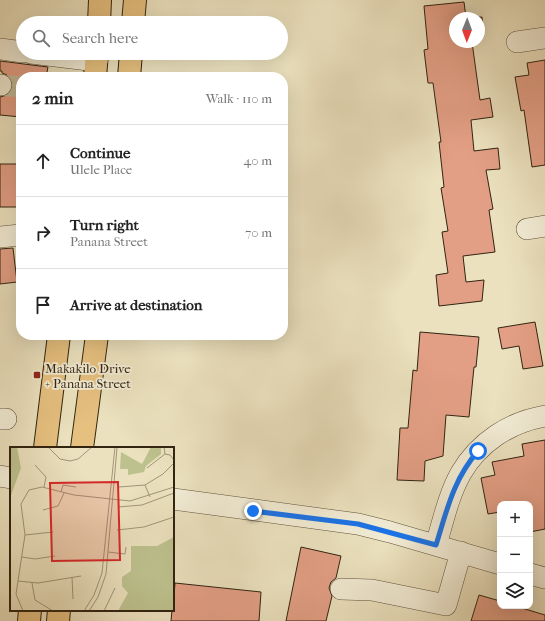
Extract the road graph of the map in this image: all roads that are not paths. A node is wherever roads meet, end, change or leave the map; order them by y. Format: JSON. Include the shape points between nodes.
{"nodes":[{"id":1,"x":100,"y":0,"type":"edge"},
{"id":2,"x":135,"y":0,"type":"edge"},
{"id":3,"x":99,"y":16,"type":"edge"},
{"id":4,"x":134,"y":16,"type":"edge"},
{"id":5,"x":545,"y":38,"type":"edge"},
{"id":6,"x":517,"y":42,"type":"dead end"},
{"id":7,"x":0,"y":49,"type":"edge"},
{"id":8,"x":16,"y":51,"type":"edge"},
{"id":9,"x":73,"y":60,"type":"edge"},
{"id":10,"x":130,"y":60,"type":"edge"},
{"id":11,"x":97,"y":64,"type":"edge"},
{"id":12,"x":129,"y":72,"type":"edge"},
{"id":13,"x":58,"y":340,"type":"edge"},
{"id":14,"x":96,"y":340,"type":"edge"},
{"id":15,"x":545,"y":416,"type":"edge"},
{"id":16,"x":45,"y":447,"type":"edge"},
{"id":17,"x":82,"y":447,"type":"edge"},
{"id":18,"x":0,"y":476,"type":"edge"},
{"id":19,"x":10,"y":478,"type":"edge"},
{"id":20,"x":174,"y":499,"type":"edge"},
{"id":21,"x":436,"y":545,"type":"junction"},
{"id":22,"x":461,"y":552,"type":"junction"},
{"id":23,"x":497,"y":563,"type":"edge"},
{"id":24,"x":533,"y":575,"type":"edge"},
{"id":25,"x":545,"y":578,"type":"edge"},
{"id":26,"x":341,"y":589,"type":"dead end"},
{"id":27,"x":30,"y":611,"type":"edge"},
{"id":28,"x":59,"y":611,"type":"edge"},
{"id":29,"x":29,"y":621,"type":"edge"},
{"id":30,"x":58,"y":621,"type":"edge"}],
"edges":[{"from":1,"to":3,"type":"main road"},
{"from":2,"to":4,"type":"main road"},
{"from":5,"to":6,"type":"street"},
{"from":7,"to":8,"type":"street"},
{"from":9,"to":11,"type":"street"},
{"from":10,"to":12,"type":"main road"},
{"from":13,"to":16,"type":"main road"},
{"from":14,"to":17,"type":"main road"},
{"from":15,"to":21,"type":"street","via":[[510,427],[478,451],[461,473],[455,486]]},
{"from":18,"to":19,"type":"street"},
{"from":20,"to":21,"type":"street","via":[[358,524]]},
{"from":21,"to":22,"type":"street"},
{"from":22,"to":23,"type":"street"},
{"from":22,"to":26,"type":"street","via":[[446,605],[372,590]]},
{"from":24,"to":25,"type":"street"},
{"from":27,"to":29,"type":"main road"},
{"from":28,"to":30,"type":"main road"}]}
